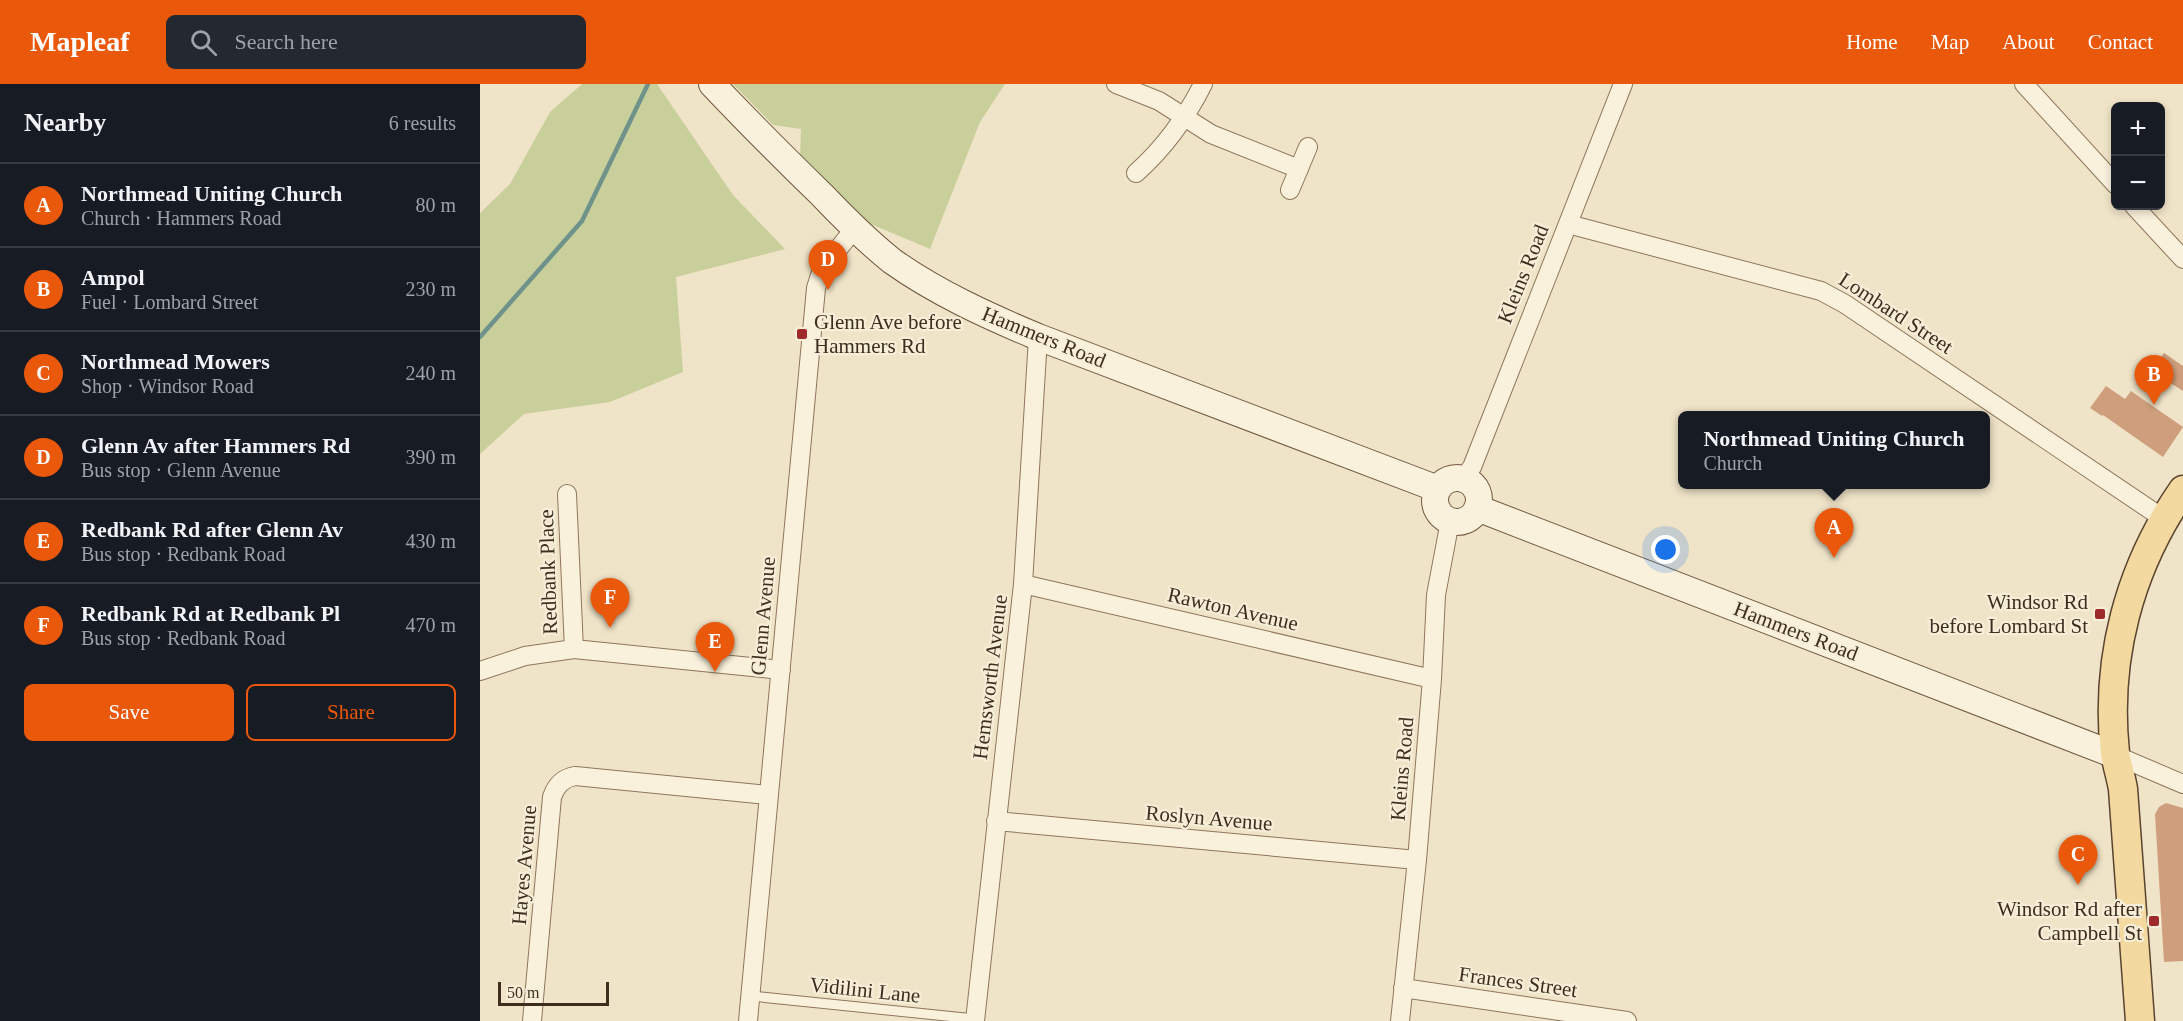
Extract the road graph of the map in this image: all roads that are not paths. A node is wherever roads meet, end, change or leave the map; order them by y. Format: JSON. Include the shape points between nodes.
{"nodes":[{"id":1,"x":712,"y":84,"type":"edge"},
{"id":2,"x":1116,"y":84,"type":"edge"},
{"id":3,"x":1203,"y":84,"type":"edge"},
{"id":4,"x":1623,"y":84,"type":"edge"},
{"id":5,"x":2024,"y":84,"type":"edge"},
{"id":6,"x":1184,"y":118,"type":"junction"},
{"id":7,"x":1308,"y":147,"type":"dead end"},
{"id":8,"x":1299,"y":169,"type":"junction"},
{"id":9,"x":1136,"y":174,"type":"dead end"},
{"id":10,"x":2111,"y":181,"type":"edge"},
{"id":11,"x":1290,"y":190,"type":"dead end"},
{"id":12,"x":2138,"y":210,"type":"edge"},
{"id":13,"x":1568,"y":224,"type":"junction"},
{"id":14,"x":855,"y":228,"type":"junction"},
{"id":15,"x":2183,"y":259,"type":"edge"},
{"id":16,"x":1038,"y":337,"type":"junction"},
{"id":17,"x":1463,"y":479,"type":"junction"},
{"id":18,"x":1438,"y":489,"type":"junction"},
{"id":19,"x":2183,"y":490,"type":"edge"},
{"id":20,"x":567,"y":494,"type":"dead end"},
{"id":21,"x":1477,"y":508,"type":"junction"},
{"id":22,"x":2164,"y":519,"type":"junction"},
{"id":23,"x":1450,"y":521,"type":"junction"},
{"id":24,"x":1023,"y":584,"type":"junction"},
{"id":25,"x":574,"y":649,"type":"junction"},
{"id":26,"x":780,"y":670,"type":"junction"},
{"id":27,"x":480,"y":671,"type":"edge"},
{"id":28,"x":1432,"y":679,"type":"junction"},
{"id":29,"x":2115,"y":755,"type":"junction"},
{"id":30,"x":2183,"y":784,"type":"edge"},
{"id":31,"x":768,"y":795,"type":"junction"},
{"id":32,"x":996,"y":821,"type":"junction"},
{"id":33,"x":1417,"y":860,"type":"junction"},
{"id":34,"x":1403,"y":988,"type":"junction"},
{"id":35,"x":751,"y":996,"type":"junction"},
{"id":36,"x":975,"y":1020,"type":"edge"},
{"id":37,"x":532,"y":1021,"type":"edge"},
{"id":38,"x":748,"y":1021,"type":"edge"},
{"id":39,"x":1400,"y":1021,"type":"edge"},
{"id":40,"x":1627,"y":1021,"type":"edge"},
{"id":41,"x":2124,"y":1021,"type":"edge"},
{"id":42,"x":2140,"y":1021,"type":"edge"}],
"edges":[{"from":1,"to":14,"type":"street","name":"Hammers Road"},
{"from":2,"to":6,"type":"street","via":[[1159,101]]},
{"from":3,"to":6,"type":"street"},
{"from":4,"to":13,"type":"street","name":"Kleins Road"},
{"from":5,"to":10,"type":"street"},
{"from":6,"to":8,"type":"street","via":[[1210,134]]},
{"from":6,"to":9,"type":"street"},
{"from":7,"to":8,"type":"street"},
{"from":8,"to":11,"type":"street"},
{"from":12,"to":15,"type":"street"},
{"from":13,"to":17,"type":"street","name":"Kleins Road","via":[[1472,466]]},
{"from":13,"to":22,"type":"street","name":"Lombard Street","via":[[1821,291]]},
{"from":14,"to":16,"type":"street","name":"Hammers Road","via":[[892,261],[929,284]]},
{"from":14,"to":26,"type":"street","name":"Glenn Avenue","via":[[822,269],[816,288]]},
{"from":16,"to":18,"type":"street","name":"Hammers Road"},
{"from":16,"to":24,"type":"street","name":"Hemsworth Avenue"},
{"from":17,"to":18,"type":"street","via":[[1446,481]]},
{"from":17,"to":21,"type":"street","via":[[1474,488]]},
{"from":18,"to":23,"type":"street","via":[[1436,507]]},
{"from":19,"to":22,"type":"main road"},
{"from":20,"to":25,"type":"street","name":"Redbank Place"},
{"from":21,"to":23,"type":"street","via":[[1469,518]]},
{"from":21,"to":29,"type":"street","name":"Hammers Road"},
{"from":22,"to":29,"type":"main road","via":[[2129,597],[2116,653]]},
{"from":23,"to":28,"type":"street","name":"Kleins Road","via":[[1436,595]]},
{"from":24,"to":28,"type":"street","name":"Rawton Avenue"},
{"from":24,"to":32,"type":"street","name":"Hemsworth Avenue"},
{"from":25,"to":26,"type":"street"},
{"from":25,"to":27,"type":"street","via":[[519,657]]},
{"from":26,"to":31,"type":"street","name":"Glenn Avenue"},
{"from":28,"to":33,"type":"street","name":"Kleins Road"},
{"from":29,"to":30,"type":"street"},
{"from":29,"to":41,"type":"main road","via":[[2110,787]]},
{"from":29,"to":42,"type":"main road","via":[[2123,789]]},
{"from":31,"to":35,"type":"street","name":"Glenn Avenue"},
{"from":31,"to":37,"type":"street","name":"Hayes Avenue","via":[[575,776],[559,784],[552,797]]},
{"from":32,"to":33,"type":"street","name":"Roslyn Avenue"},
{"from":32,"to":36,"type":"street","name":"Hemsworth Avenue"},
{"from":33,"to":34,"type":"street","name":"Kleins Road"},
{"from":34,"to":39,"type":"street","name":"Kleins Road"},
{"from":34,"to":40,"type":"street","name":"Frances Street"},
{"from":35,"to":36,"type":"lane","name":"Vidilini Lane"},
{"from":35,"to":38,"type":"street","name":"Glenn Avenue"}]}
